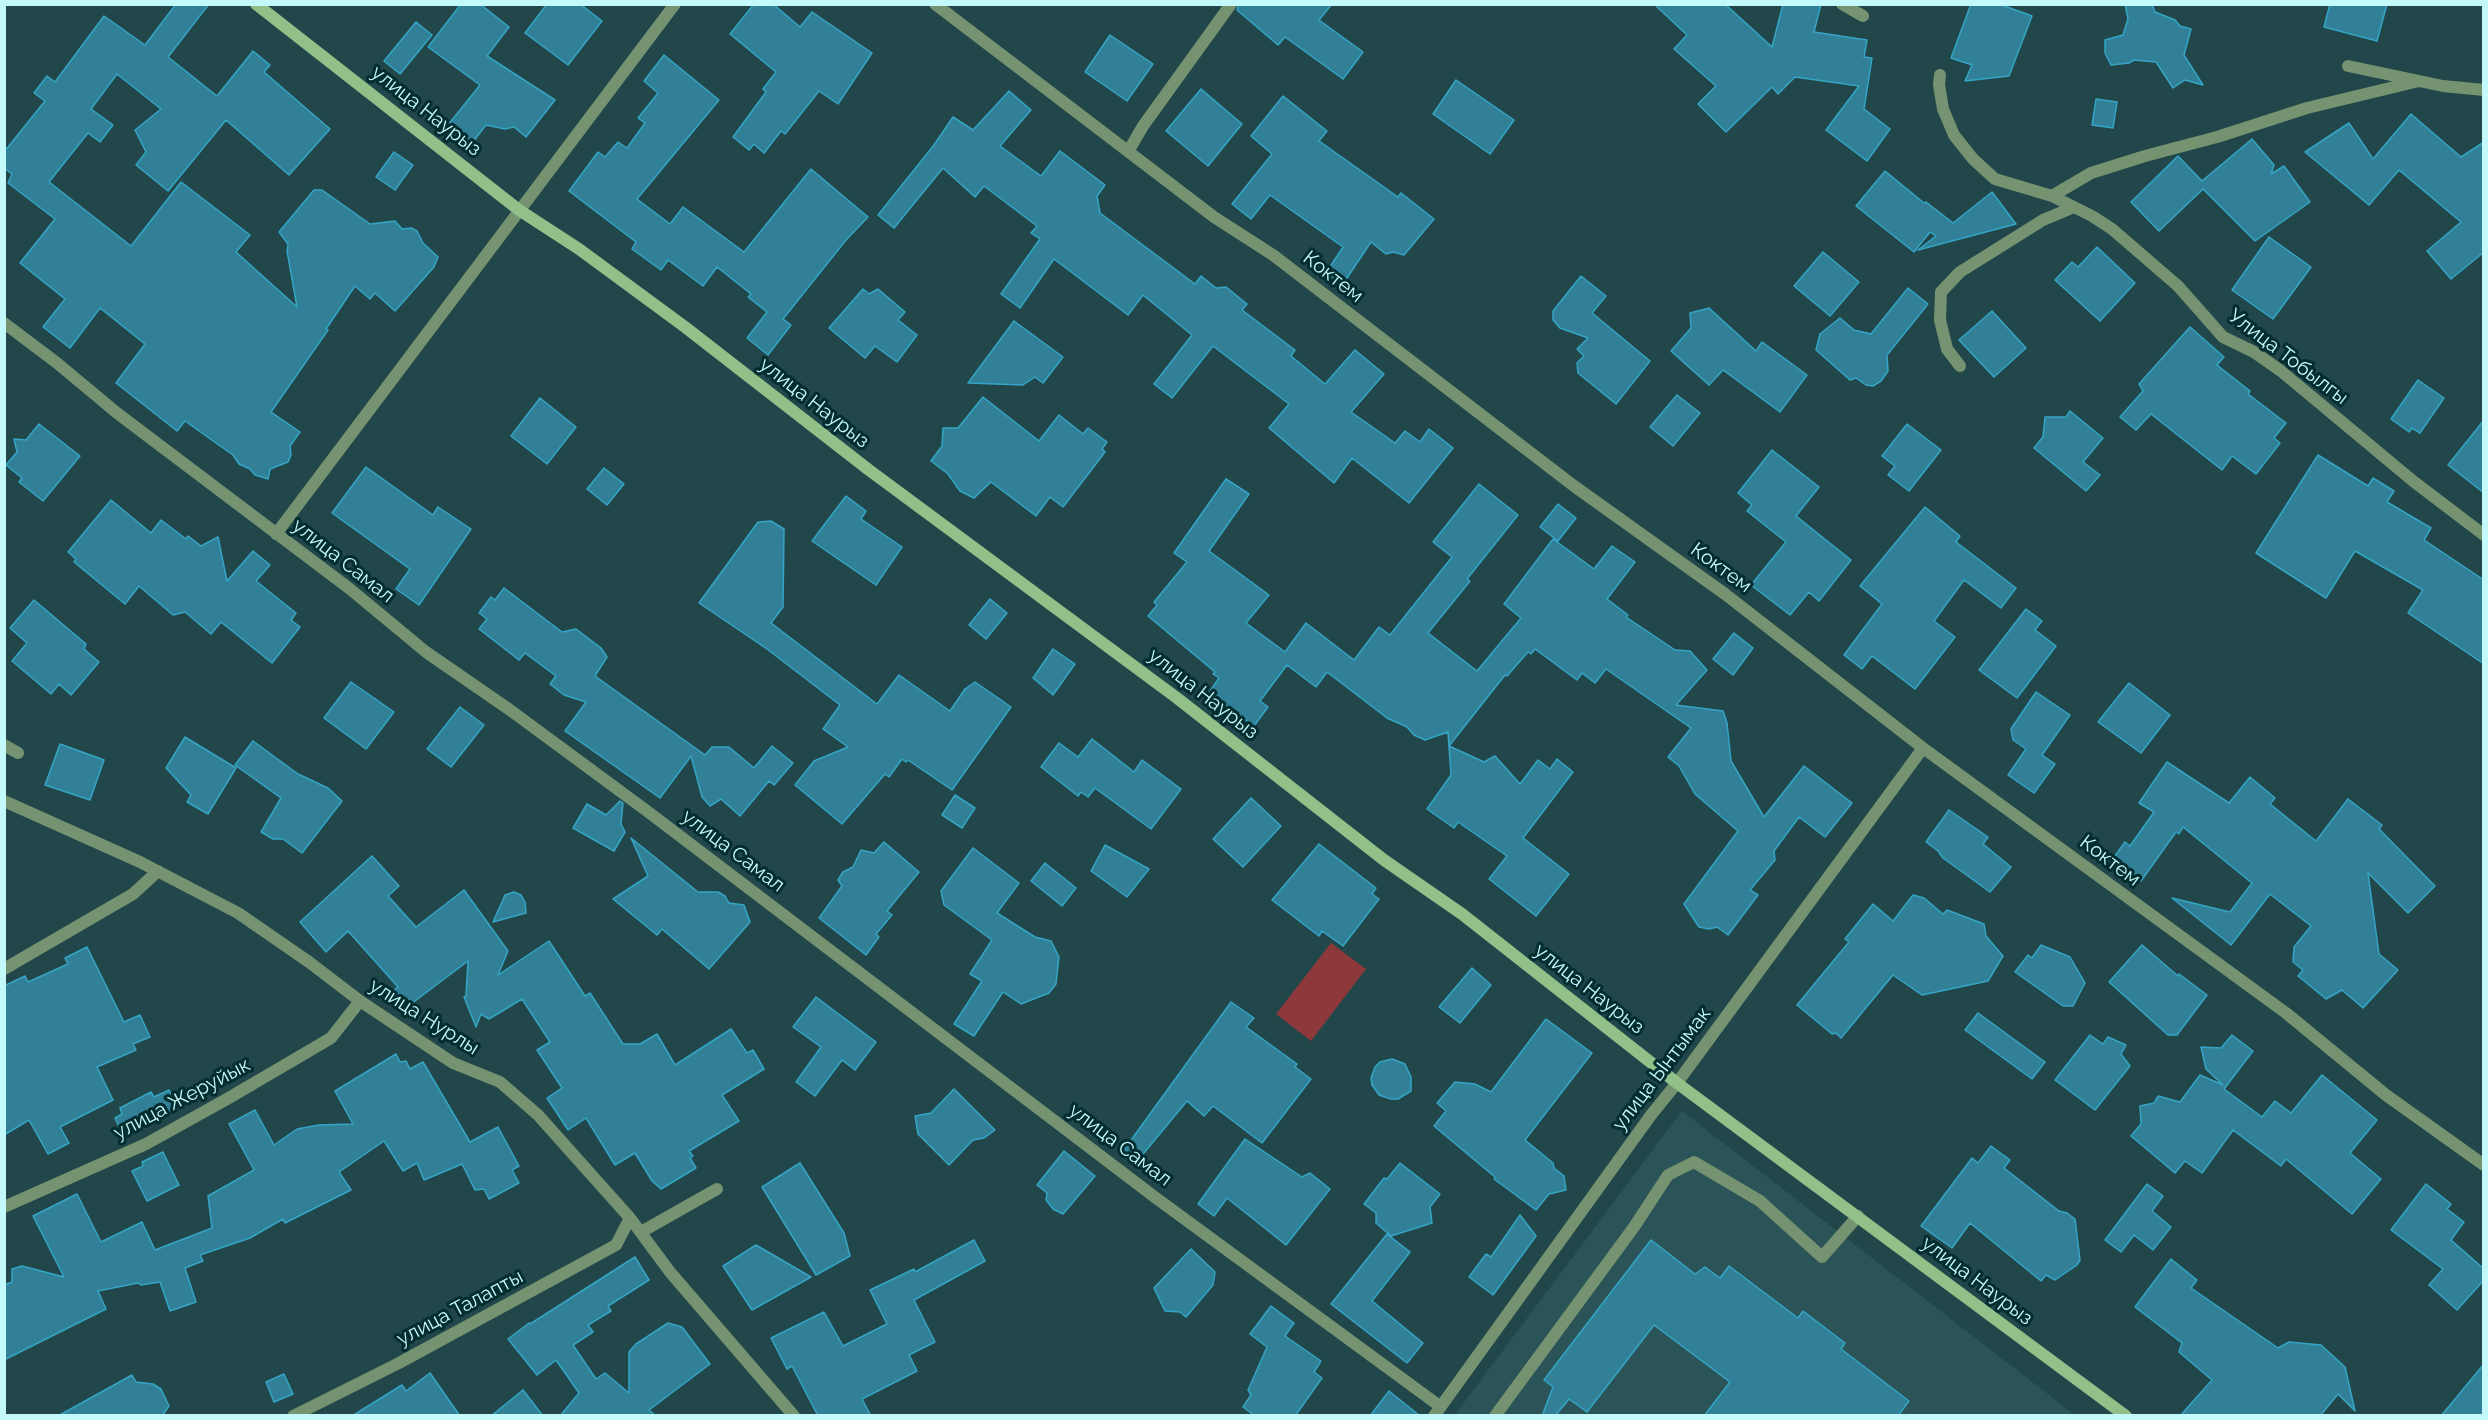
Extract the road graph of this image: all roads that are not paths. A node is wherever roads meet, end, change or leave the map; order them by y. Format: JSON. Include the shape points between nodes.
{"nodes":[{"id":1,"x":256,"y":4,"type":"edge"},
{"id":2,"x":675,"y":4,"type":"edge"},
{"id":3,"x":935,"y":4,"type":"edge"},
{"id":4,"x":1231,"y":4,"type":"edge"},
{"id":5,"x":1842,"y":4,"type":"edge"},
{"id":6,"x":1863,"y":16,"type":"dead end"},
{"id":7,"x":2348,"y":66,"type":"dead end"},
{"id":8,"x":1940,"y":75,"type":"dead end"},
{"id":9,"x":2420,"y":81,"type":"junction"},
{"id":10,"x":2484,"y":90,"type":"edge"},
{"id":11,"x":1129,"y":150,"type":"junction"},
{"id":12,"x":2052,"y":196,"type":"junction"},
{"id":13,"x":2074,"y":207,"type":"junction"},
{"id":14,"x":519,"y":210,"type":"junction"},
{"id":15,"x":4,"y":323,"type":"edge"},
{"id":16,"x":1960,"y":366,"type":"dead end"},
{"id":17,"x":276,"y":534,"type":"junction"},
{"id":18,"x":2484,"y":535,"type":"edge"},
{"id":19,"x":4,"y":745,"type":"edge"},
{"id":20,"x":1923,"y":748,"type":"junction"},
{"id":21,"x":18,"y":753,"type":"dead end"},
{"id":22,"x":4,"y":801,"type":"edge"},
{"id":23,"x":158,"y":872,"type":"junction"},
{"id":24,"x":4,"y":969,"type":"edge"},
{"id":25,"x":360,"y":1001,"type":"junction"},
{"id":26,"x":1677,"y":1083,"type":"junction"},
{"id":27,"x":2484,"y":1166,"type":"edge"},
{"id":28,"x":717,"y":1189,"type":"dead end"},
{"id":29,"x":4,"y":1207,"type":"edge"},
{"id":30,"x":1858,"y":1216,"type":"junction"},
{"id":31,"x":630,"y":1218,"type":"junction"},
{"id":32,"x":641,"y":1233,"type":"junction"},
{"id":33,"x":1437,"y":1411,"type":"edge"},
{"id":34,"x":293,"y":1416,"type":"edge"},
{"id":35,"x":794,"y":1416,"type":"edge"},
{"id":36,"x":1495,"y":1416,"type":"edge"},
{"id":37,"x":2126,"y":1416,"type":"edge"}],
"edges":[{"from":1,"to":14,"type":"street","name":"улица Наурыз"},
{"from":2,"to":14,"type":"street"},
{"from":3,"to":11,"type":"street","name":"Коктем"},
{"from":4,"to":11,"type":"street"},
{"from":5,"to":6,"type":"street"},
{"from":7,"to":9,"type":"street"},
{"from":8,"to":12,"type":"street","name":"Улица Тобылгы","via":[[1943,109],[1954,135],[1973,159],[1995,179]]},
{"from":9,"to":10,"type":"street"},
{"from":9,"to":12,"type":"street","via":[[2307,108],[2145,156],[2091,173]]},
{"from":11,"to":20,"type":"street","name":"Коктем","via":[[1574,486],[1725,594]]},
{"from":12,"to":13,"type":"street","name":"Улица Тобылгы"},
{"from":13,"to":16,"type":"street","via":[[2043,220],[1960,272],[1941,292],[1940,320],[1947,349]]},
{"from":13,"to":18,"type":"street","name":"Улица Тобылгы","via":[[2133,246],[2178,286],[2223,337],[2281,371]]},
{"from":14,"to":17,"type":"street"},
{"from":14,"to":26,"type":"street","name":"улица Наурыз","via":[[685,327],[869,470],[1177,698],[1384,860],[1462,914]]},
{"from":15,"to":17,"type":"street","name":"улица Самал"},
{"from":17,"to":33,"type":"street","name":"улица Самал","via":[[426,652],[647,811]]},
{"from":19,"to":21,"type":"street"},
{"from":20,"to":26,"type":"street","name":"улица Ынтымак"},
{"from":20,"to":27,"type":"street","name":"Коктем","via":[[2286,1013],[2386,1095]]},
{"from":22,"to":23,"type":"street","name":"улица Нурлы"},
{"from":23,"to":24,"type":"street","via":[[133,894]]},
{"from":23,"to":25,"type":"street","name":"улица Нурлы","via":[[238,913]]},
{"from":25,"to":29,"type":"street","name":"улица Жеруйык","via":[[331,1038],[227,1099],[146,1144]]},
{"from":25,"to":31,"type":"street","name":"улица Нурлы","via":[[453,1063],[500,1082],[538,1115]]},
{"from":26,"to":30,"type":"street","name":"улица Наурыз"},
{"from":26,"to":33,"type":"street","name":"улица Ынтымак"},
{"from":28,"to":32,"type":"street"},
{"from":30,"to":36,"type":"street","via":[[1822,1257],[1760,1201],[1694,1162],[1668,1175]]},
{"from":30,"to":37,"type":"street","name":"улица Наурыз"},
{"from":31,"to":32,"type":"street","name":"улица Нурлы"},
{"from":31,"to":34,"type":"street","name":"улица Талапты","via":[[615,1245]]},
{"from":32,"to":35,"type":"street","name":"улица Нурлы"}]}
